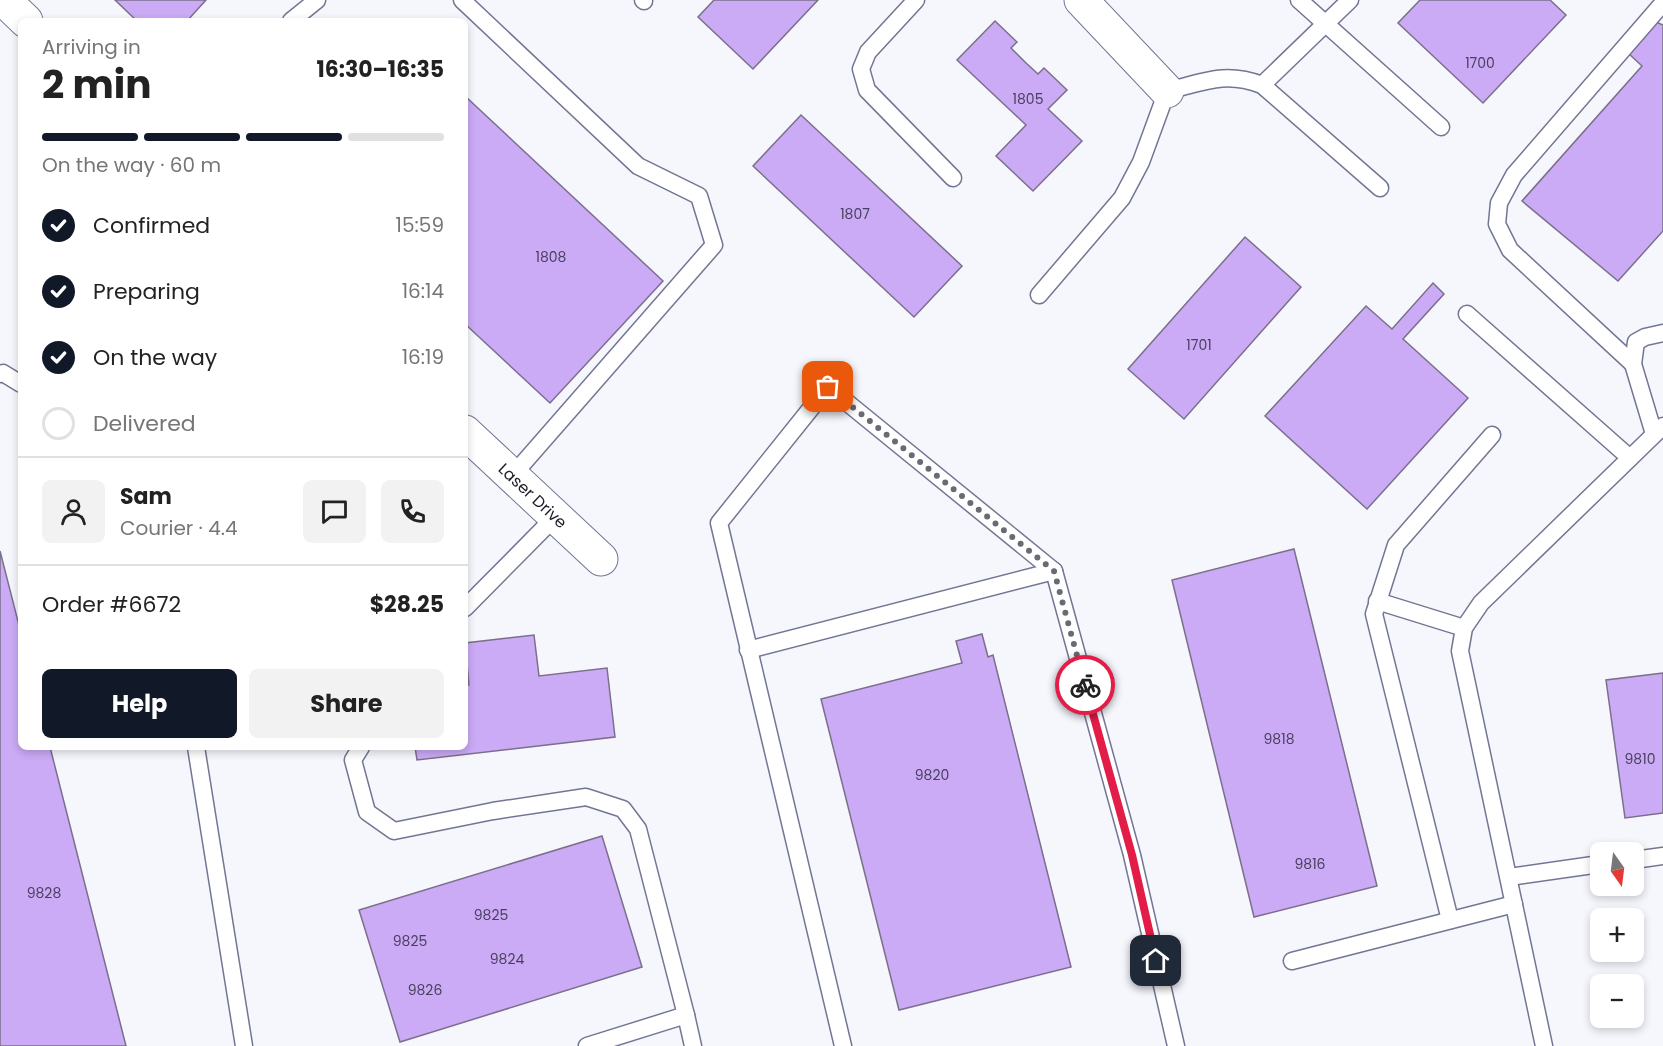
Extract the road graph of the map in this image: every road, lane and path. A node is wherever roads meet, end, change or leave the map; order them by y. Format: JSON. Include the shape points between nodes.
{"nodes":[{"id":1,"x":4,"y":0,"type":"edge"},
{"id":2,"x":317,"y":0,"type":"edge"},
{"id":3,"x":462,"y":0,"type":"edge"},
{"id":4,"x":916,"y":0,"type":"edge"},
{"id":5,"x":1081,"y":0,"type":"edge"},
{"id":6,"x":1299,"y":0,"type":"edge"},
{"id":7,"x":1350,"y":0,"type":"edge"},
{"id":8,"x":1663,"y":3,"type":"edge"},
{"id":9,"x":23,"y":18,"type":"edge"},
{"id":10,"x":295,"y":18,"type":"edge"},
{"id":11,"x":1325,"y":24,"type":"junction"},
{"id":12,"x":1262,"y":85,"type":"junction"},
{"id":13,"x":1167,"y":91,"type":"junction"},
{"id":14,"x":1441,"y":127,"type":"dead end"},
{"id":15,"x":954,"y":178,"type":"dead end"},
{"id":16,"x":1380,"y":188,"type":"dead end"},
{"id":17,"x":1039,"y":294,"type":"dead end"},
{"id":18,"x":1467,"y":314,"type":"dead end"},
{"id":19,"x":1663,"y":333,"type":"edge"},
{"id":20,"x":1633,"y":364,"type":"junction"},
{"id":21,"x":0,"y":374,"type":"edge"},
{"id":22,"x":18,"y":382,"type":"edge"},
{"id":23,"x":1659,"y":430,"type":"edge"},
{"id":24,"x":468,"y":435,"type":"edge"},
{"id":25,"x":1492,"y":435,"type":"dead end"},
{"id":26,"x":1630,"y":458,"type":"junction"},
{"id":27,"x":512,"y":476,"type":"junction"},
{"id":28,"x":556,"y":516,"type":"junction"},
{"id":29,"x":601,"y":559,"type":"dead end"},
{"id":30,"x":1054,"y":571,"type":"junction"},
{"id":31,"x":1377,"y":601,"type":"junction"},
{"id":32,"x":468,"y":605,"type":"edge"},
{"id":33,"x":1464,"y":628,"type":"junction"},
{"id":34,"x":748,"y":650,"type":"junction"},
{"id":35,"x":196,"y":750,"type":"edge"},
{"id":36,"x":359,"y":750,"type":"edge"},
{"id":37,"x":1663,"y":856,"type":"edge"},
{"id":38,"x":1644,"y":859,"type":"edge"},
{"id":39,"x":1590,"y":865,"type":"edge"},
{"id":40,"x":1509,"y":876,"type":"junction"},
{"id":41,"x":1514,"y":904,"type":"junction"},
{"id":42,"x":1450,"y":921,"type":"junction"},
{"id":43,"x":1292,"y":961,"type":"dead end"},
{"id":44,"x":686,"y":1015,"type":"junction"},
{"id":45,"x":244,"y":1046,"type":"edge"},
{"id":46,"x":587,"y":1046,"type":"edge"},
{"id":47,"x":693,"y":1046,"type":"edge"},
{"id":48,"x":843,"y":1046,"type":"edge"},
{"id":49,"x":1176,"y":1046,"type":"edge"},
{"id":50,"x":1544,"y":1046,"type":"edge"}],
"edges":[{"from":1,"to":9,"type":"street"},
{"from":2,"to":10,"type":"lane"},
{"from":3,"to":27,"type":"lane","via":[[638,166],[699,196],[714,245]]},
{"from":4,"to":15,"type":"lane","via":[[868,52],[861,69],[867,90]]},
{"from":5,"to":13,"type":"street"},
{"from":6,"to":11,"type":"lane"},
{"from":7,"to":11,"type":"lane"},
{"from":8,"to":20,"type":"lane","via":[[1514,175],[1499,203],[1497,224],[1510,250]]},
{"from":11,"to":12,"type":"lane"},
{"from":11,"to":14,"type":"lane"},
{"from":12,"to":13,"type":"lane","via":[[1225,77]]},
{"from":12,"to":16,"type":"lane"},
{"from":13,"to":17,"type":"lane","via":[[1141,162],[1122,198]]},
{"from":18,"to":26,"type":"lane"},
{"from":19,"to":20,"type":"lane","via":[[1636,342]]},
{"from":20,"to":23,"type":"lane"},
{"from":21,"to":22,"type":"lane"},
{"from":23,"to":26,"type":"lane"},
{"from":24,"to":27,"type":"street","name":"Laser Drive"},
{"from":25,"to":31,"type":"lane","via":[[1396,545]]},
{"from":26,"to":33,"type":"lane","via":[[1481,603]]},
{"from":27,"to":28,"type":"street","name":"Laser Drive"},
{"from":28,"to":29,"type":"street","name":"Laser Drive"},
{"from":28,"to":32,"type":"lane"},
{"from":30,"to":34,"type":"lane"},
{"from":30,"to":34,"type":"lane","via":[[828,387],[718,523]]},
{"from":30,"to":49,"type":"lane","via":[[1132,855]]},
{"from":31,"to":33,"type":"lane"},
{"from":31,"to":42,"type":"lane","via":[[1374,614]]},
{"from":33,"to":40,"type":"lane","via":[[1460,651]]},
{"from":34,"to":48,"type":"lane"},
{"from":35,"to":45,"type":"lane"},
{"from":36,"to":44,"type":"lane","via":[[353,760],[367,812],[394,831],[586,797],[623,809],[638,829]]},
{"from":37,"to":38,"type":"lane"},
{"from":39,"to":40,"type":"lane"},
{"from":40,"to":41,"type":"lane"},
{"from":41,"to":42,"type":"lane"},
{"from":41,"to":50,"type":"lane"},
{"from":42,"to":43,"type":"lane"},
{"from":44,"to":46,"type":"lane"},
{"from":44,"to":47,"type":"lane"}]}
